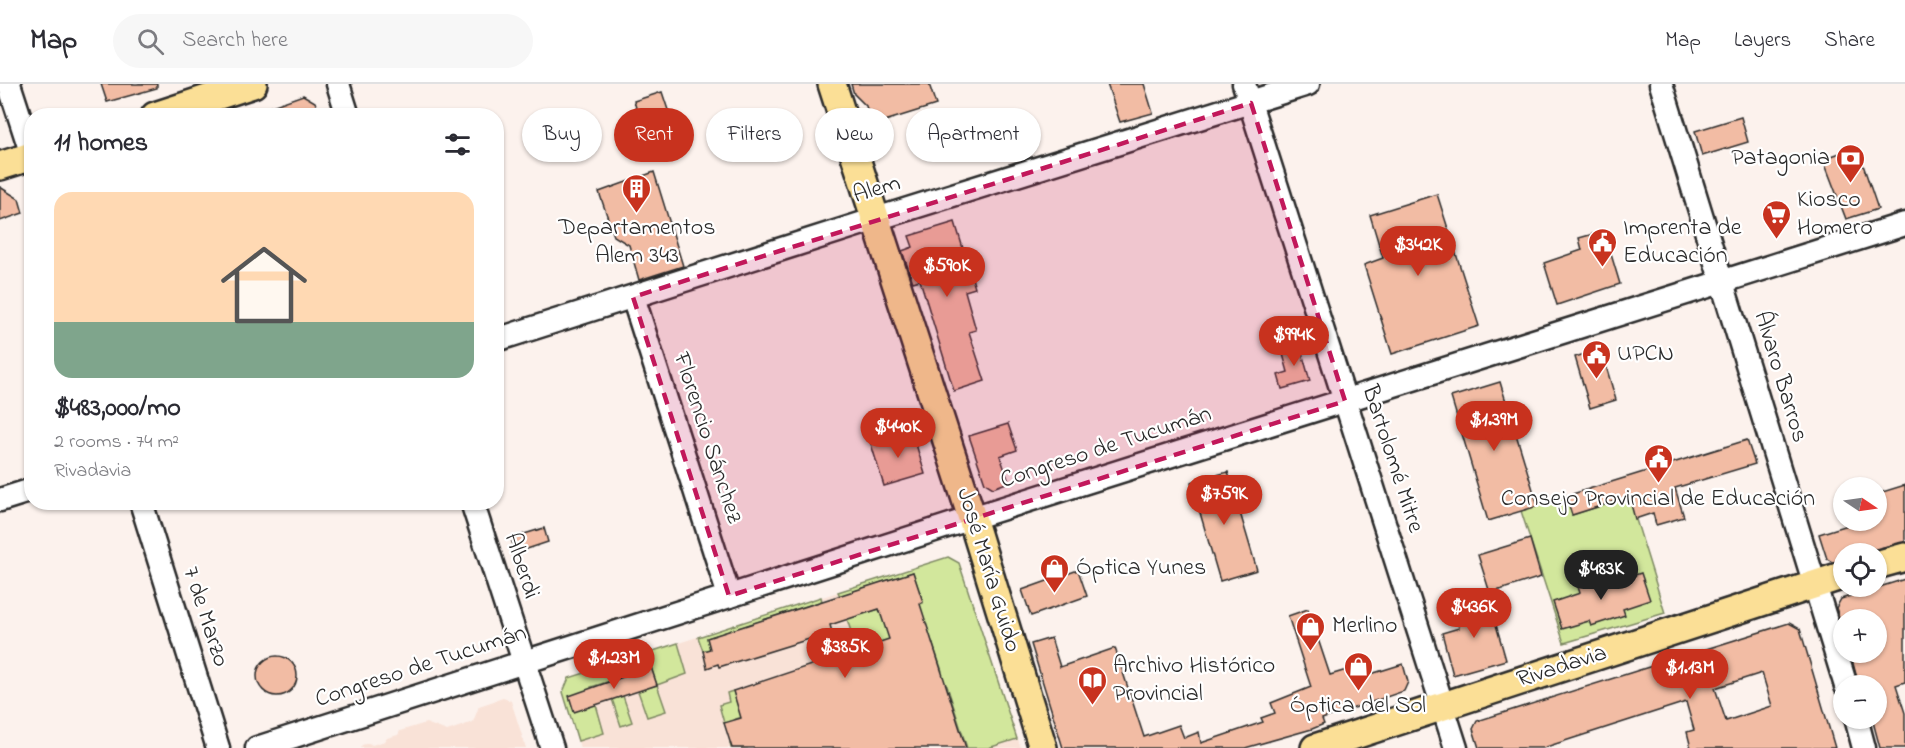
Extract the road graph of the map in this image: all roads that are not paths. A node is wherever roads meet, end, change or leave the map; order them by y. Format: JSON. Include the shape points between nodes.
{"nodes":[{"id":1,"x":9,"y":84,"type":"edge"},
{"id":2,"x":253,"y":84,"type":"edge"},
{"id":3,"x":338,"y":84,"type":"edge"},
{"id":4,"x":832,"y":84,"type":"edge"},
{"id":5,"x":1308,"y":84,"type":"edge"},
{"id":6,"x":1661,"y":84,"type":"edge"},
{"id":7,"x":1248,"y":93,"type":"edge"},
{"id":8,"x":180,"y":108,"type":"edge"},
{"id":9,"x":346,"y":108,"type":"edge"},
{"id":10,"x":24,"y":130,"type":"edge"},
{"id":11,"x":24,"y":158,"type":"edge"},
{"id":12,"x":0,"y":166,"type":"edge"},
{"id":13,"x":876,"y":219,"type":"junction"},
{"id":14,"x":1905,"y":224,"type":"edge"},
{"id":15,"x":1722,"y":282,"type":"junction"},
{"id":16,"x":633,"y":297,"type":"junction"},
{"id":17,"x":504,"y":337,"type":"edge"},
{"id":18,"x":1345,"y":401,"type":"junction"},
{"id":19,"x":24,"y":492,"type":"edge"},
{"id":20,"x":0,"y":500,"type":"edge"},
{"id":21,"x":144,"y":510,"type":"edge"},
{"id":22,"x":475,"y":510,"type":"edge"},
{"id":23,"x":972,"y":518,"type":"junction"},
{"id":24,"x":1905,"y":557,"type":"edge"},
{"id":25,"x":1887,"y":562,"type":"edge"},
{"id":26,"x":1833,"y":578,"type":"edge"},
{"id":27,"x":1815,"y":584,"type":"junction"},
{"id":28,"x":729,"y":596,"type":"junction"},
{"id":29,"x":525,"y":662,"type":"junction"},
{"id":30,"x":1843,"y":675,"type":"edge"},
{"id":31,"x":1442,"y":706,"type":"junction"},
{"id":32,"x":1859,"y":729,"type":"edge"},
{"id":33,"x":218,"y":748,"type":"edge"},
{"id":34,"x":257,"y":748,"type":"edge"},
{"id":35,"x":552,"y":748,"type":"edge"},
{"id":36,"x":1043,"y":748,"type":"edge"},
{"id":37,"x":1315,"y":748,"type":"edge"},
{"id":38,"x":1456,"y":748,"type":"edge"},
{"id":39,"x":1864,"y":748,"type":"edge"}],
"edges":[{"from":1,"to":10,"type":"street"},
{"from":2,"to":8,"type":"main road"},
{"from":3,"to":9,"type":"street"},
{"from":4,"to":13,"type":"main road","name":"José María Guido"},
{"from":5,"to":7,"type":"street","name":"Alem"},
{"from":6,"to":15,"type":"street","name":"Álvaro Barros"},
{"from":7,"to":13,"type":"street","name":"Alem"},
{"from":7,"to":18,"type":"street","name":"Bartolomé Mitre"},
{"from":11,"to":12,"type":"main road"},
{"from":13,"to":16,"type":"street","name":"Alem"},
{"from":13,"to":23,"type":"main road","name":"José María Guido"},
{"from":14,"to":15,"type":"street","name":"Congreso de Tucumán"},
{"from":15,"to":18,"type":"street","name":"Congreso de Tucumán"},
{"from":15,"to":27,"type":"street","name":"Álvaro Barros"},
{"from":16,"to":17,"type":"street","name":"Alem"},
{"from":16,"to":28,"type":"street","name":"Florencio Sánchez"},
{"from":18,"to":23,"type":"street","name":"Congreso de Tucumán"},
{"from":18,"to":31,"type":"street","name":"Bartolomé Mitre"},
{"from":19,"to":20,"type":"street"},
{"from":21,"to":33,"type":"street","name":"7 de Marzo"},
{"from":22,"to":29,"type":"street","name":"Alberdi"},
{"from":23,"to":28,"type":"street","name":"Congreso de Tucumán"},
{"from":23,"to":36,"type":"main road","name":"José María Guido"},
{"from":24,"to":25,"type":"main road"},
{"from":26,"to":27,"type":"main road","name":"Rivadavia"},
{"from":27,"to":30,"type":"street","name":"Álvaro Barros"},
{"from":27,"to":31,"type":"main road","name":"Rivadavia"},
{"from":28,"to":29,"type":"street","name":"Congreso de Tucumán"},
{"from":29,"to":34,"type":"street","name":"Congreso de Tucumán"},
{"from":29,"to":35,"type":"street","name":"Alberdi"},
{"from":31,"to":37,"type":"main road","name":"Rivadavia"},
{"from":31,"to":38,"type":"street","name":"Bartolomé Mitre"},
{"from":32,"to":39,"type":"street"}]}
